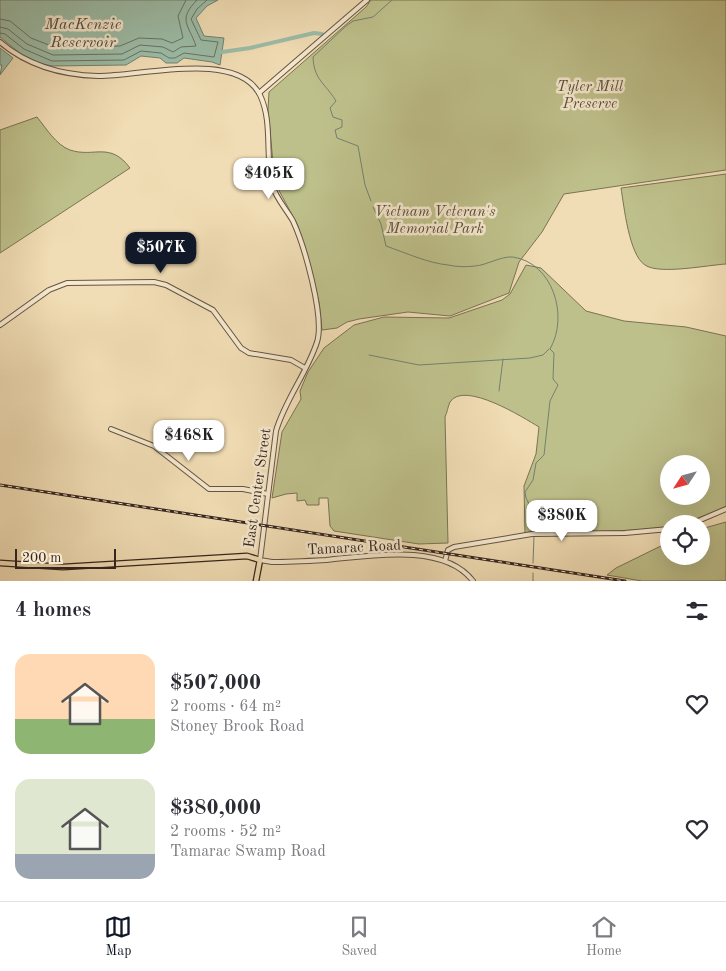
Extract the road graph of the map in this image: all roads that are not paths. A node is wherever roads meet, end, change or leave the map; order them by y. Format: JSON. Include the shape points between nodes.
{"nodes":[{"id":1,"x":367,"y":0,"type":"edge"},
{"id":2,"x":0,"y":42,"type":"edge"},
{"id":3,"x":259,"y":93,"type":"junction"},
{"id":4,"x":0,"y":325,"type":"edge"},
{"id":5,"x":305,"y":368,"type":"junction"},
{"id":6,"x":110,"y":429,"type":"dead end"},
{"id":7,"x":268,"y":494,"type":"junction"},
{"id":8,"x":726,"y":509,"type":"edge"},
{"id":9,"x":710,"y":516,"type":"edge"},
{"id":10,"x":660,"y":530,"type":"edge"},
{"id":11,"x":260,"y":560,"type":"junction"},
{"id":12,"x":445,"y":561,"type":"junction"},
{"id":13,"x":0,"y":563,"type":"edge"},
{"id":14,"x":256,"y":581,"type":"edge"},
{"id":15,"x":473,"y":581,"type":"edge"}],
"edges":[{"from":1,"to":3,"type":"street"},
{"from":2,"to":3,"type":"street","via":[[32,64],[60,72],[111,76],[208,68],[241,78]]},
{"from":3,"to":5,"type":"street","name":"East Center Street","via":[[265,115],[272,185],[294,223],[319,311],[318,340]]},
{"from":4,"to":5,"type":"street","via":[[49,290],[64,284],[154,282],[213,310],[241,348],[249,353],[291,360]]},
{"from":5,"to":7,"type":"street","name":"East Center Street","via":[[278,424]]},
{"from":6,"to":7,"type":"street","via":[[154,446],[209,489],[243,488]]},
{"from":7,"to":11,"type":"street","name":"East Center Street"},
{"from":8,"to":9,"type":"street"},
{"from":10,"to":12,"type":"street","via":[[521,535],[454,547],[447,551]]},
{"from":11,"to":12,"type":"street","name":"Tamarac Road","via":[[272,562],[394,554]]},
{"from":11,"to":13,"type":"main road","via":[[238,556],[63,567]]},
{"from":11,"to":14,"type":"main road","name":"East Center Street"},
{"from":12,"to":15,"type":"street","name":"Tamarac Road","via":[[463,570]]}]}
